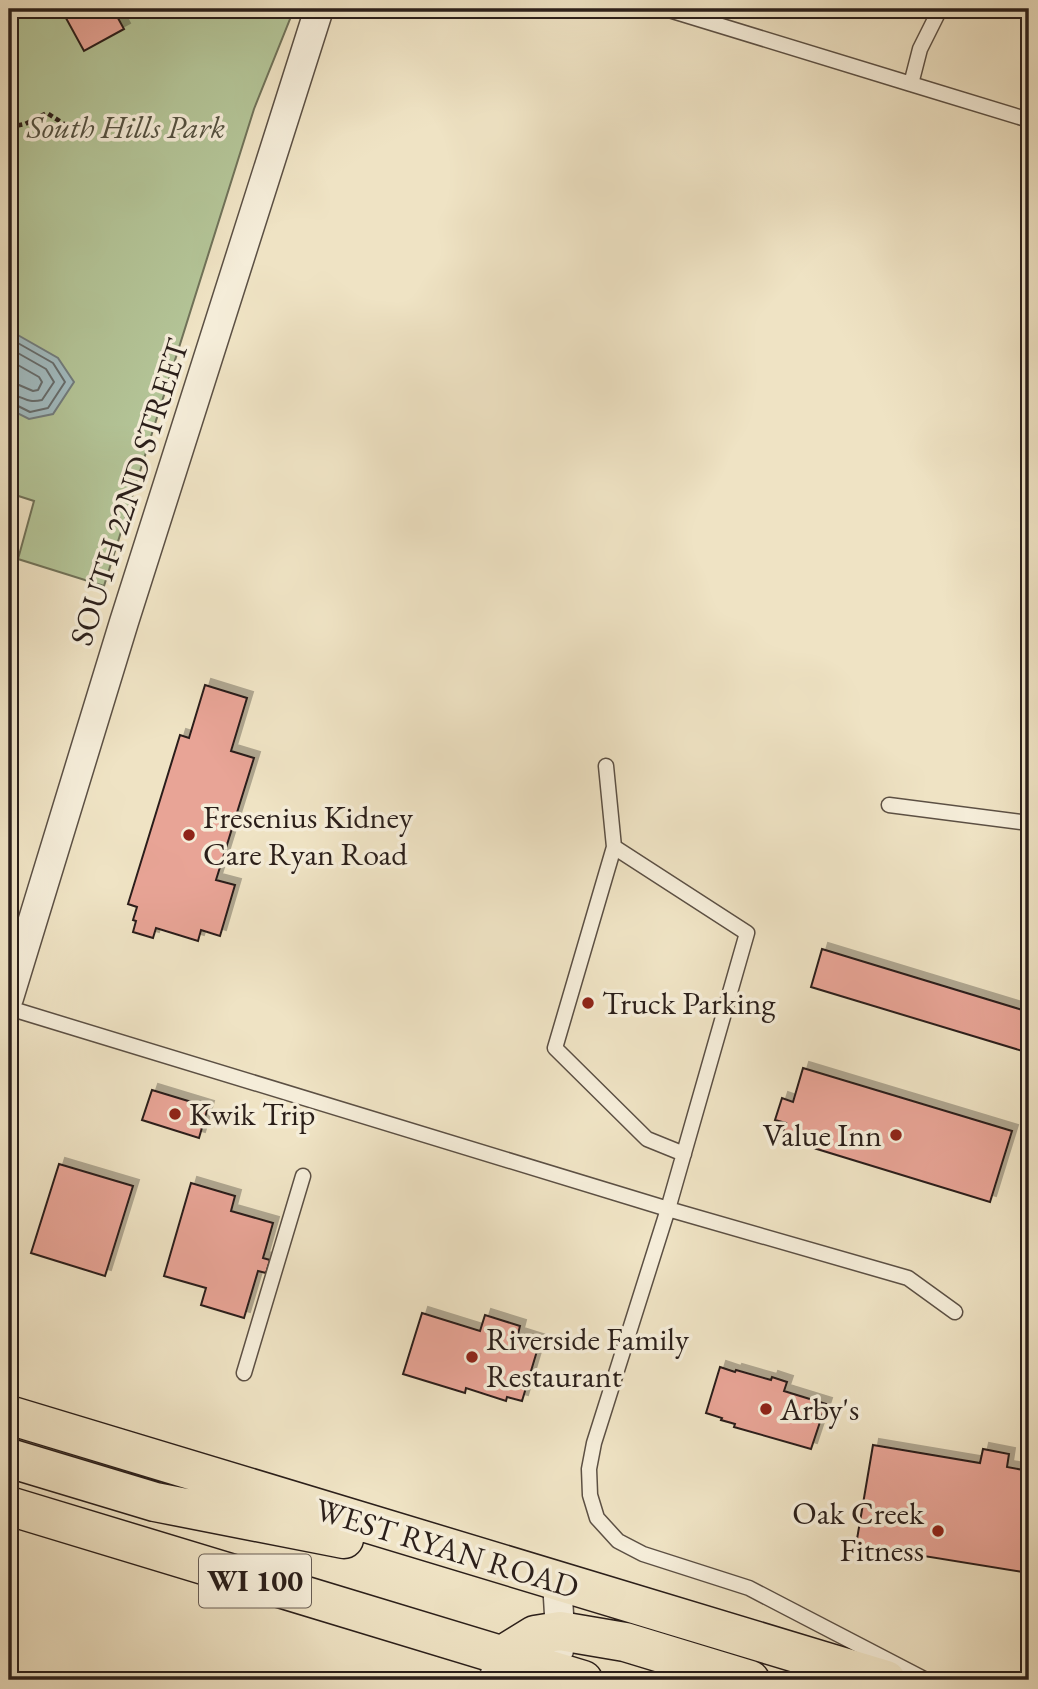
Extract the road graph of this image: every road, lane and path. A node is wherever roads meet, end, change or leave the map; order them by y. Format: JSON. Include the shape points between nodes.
{"nodes":[{"id":1,"x":319,"y":9,"type":"edge"},
{"id":2,"x":666,"y":9,"type":"edge"},
{"id":3,"x":940,"y":9,"type":"edge"},
{"id":4,"x":911,"y":83,"type":"junction"},
{"id":5,"x":1029,"y":120,"type":"edge"},
{"id":6,"x":64,"y":124,"type":"dead end"},
{"id":7,"x":9,"y":127,"type":"edge"},
{"id":8,"x":606,"y":766,"type":"dead end"},
{"id":9,"x":890,"y":805,"type":"dead end"},
{"id":10,"x":1029,"y":823,"type":"edge"},
{"id":11,"x":614,"y":847,"type":"junction"},
{"id":12,"x":9,"y":998,"type":"edge"},
{"id":13,"x":9,"y":1008,"type":"edge"},
{"id":14,"x":684,"y":1154,"type":"junction"},
{"id":15,"x":303,"y":1176,"type":"dead end"},
{"id":16,"x":668,"y":1209,"type":"junction"},
{"id":17,"x":956,"y":1312,"type":"dead end"},
{"id":18,"x":244,"y":1373,"type":"dead end"},
{"id":19,"x":9,"y":1415,"type":"edge"},
{"id":20,"x":9,"y":1458,"type":"edge"},
{"id":21,"x":9,"y":1506,"type":"edge"},
{"id":22,"x":413,"y":1537,"type":"junction"},
{"id":23,"x":557,"y":1581,"type":"junction"},
{"id":24,"x":560,"y":1631,"type":"junction"},
{"id":25,"x":497,"y":1668,"type":"edge"},
{"id":26,"x":565,"y":1678,"type":"edge"},
{"id":27,"x":750,"y":1680,"type":"edge"},
{"id":28,"x":886,"y":1680,"type":"edge"},
{"id":29,"x":926,"y":1680,"type":"edge"}],
"edges":[{"from":1,"to":12,"type":"street","name":"SOUTH 22ND STREET"},
{"from":2,"to":4,"type":"lane"},
{"from":3,"to":4,"type":"lane","via":[[920,49]]},
{"from":4,"to":5,"type":"lane"},
{"from":6,"to":7,"type":"path","via":[[47,113]]},
{"from":8,"to":11,"type":"lane"},
{"from":9,"to":10,"type":"lane"},
{"from":11,"to":14,"type":"lane","via":[[555,1048],[647,1139]]},
{"from":11,"to":14,"type":"lane","via":[[747,933]]},
{"from":13,"to":16,"type":"lane"},
{"from":14,"to":16,"type":"lane"},
{"from":15,"to":18,"type":"lane"},
{"from":16,"to":17,"type":"lane","via":[[908,1278]]},
{"from":16,"to":29,"type":"lane","via":[[594,1443],[590,1495],[597,1518],[618,1541],[643,1554],[749,1588]]},
{"from":19,"to":22,"type":"main road","name":"WEST RYAN ROAD","number":"WI 100"},
{"from":20,"to":22,"type":"main road","via":[[155,1502],[346,1539]]},
{"from":21,"to":25,"type":"main road","number":"WI 100"},
{"from":22,"to":23,"type":"main road","name":"WEST RYAN ROAD","number":"WI 100"},
{"from":23,"to":24,"type":"street"},
{"from":23,"to":28,"type":"main road","name":"WEST RYAN ROAD","number":"WI 100"},
{"from":24,"to":25,"type":"main road","via":[[535,1635]]},
{"from":24,"to":26,"type":"street"},
{"from":24,"to":27,"type":"main road","via":[[625,1642]]},
{"from":25,"to":26,"type":"main road","number":"WI 100"}]}
